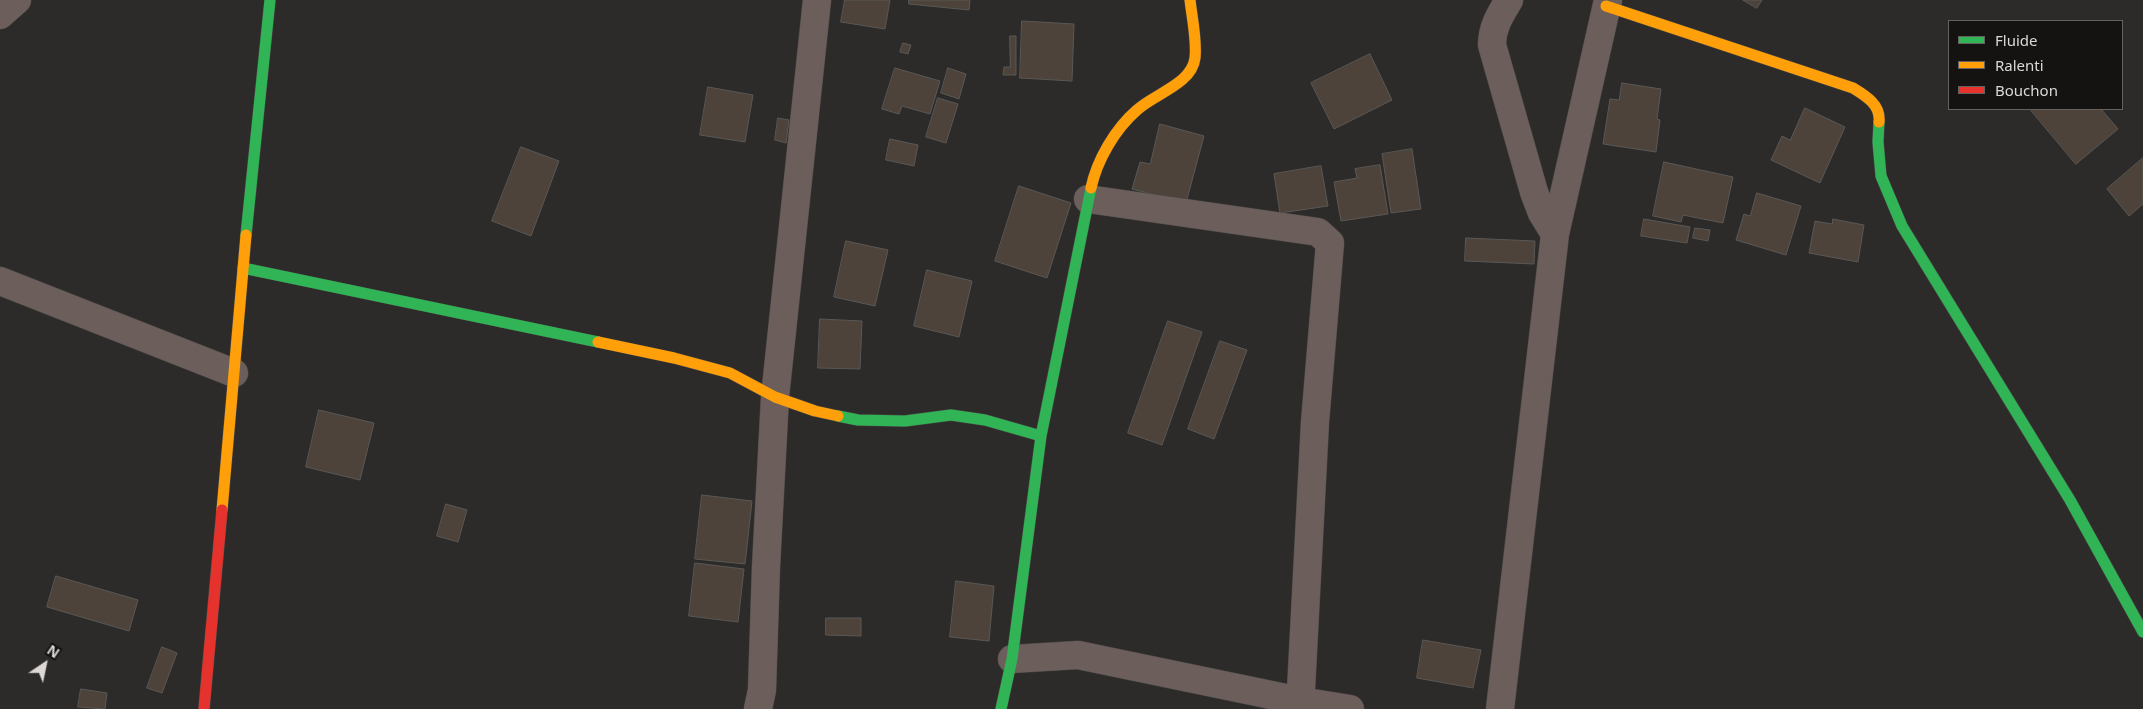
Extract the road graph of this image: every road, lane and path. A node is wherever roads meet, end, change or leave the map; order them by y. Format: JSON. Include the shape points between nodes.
{"nodes":[{"id":1,"x":17,"y":0,"type":"edge"},
{"id":2,"x":270,"y":0,"type":"edge"},
{"id":3,"x":817,"y":0,"type":"edge"},
{"id":4,"x":1190,"y":0,"type":"edge"},
{"id":5,"x":1509,"y":0,"type":"edge"},
{"id":6,"x":1607,"y":3,"type":"edge"},
{"id":7,"x":0,"y":15,"type":"edge"},
{"id":8,"x":1088,"y":199,"type":"junction"},
{"id":9,"x":1555,"y":234,"type":"junction"},
{"id":10,"x":243,"y":268,"type":"junction"},
{"id":11,"x":0,"y":281,"type":"edge"},
{"id":12,"x":234,"y":373,"type":"junction"},
{"id":13,"x":775,"y":397,"type":"junction"},
{"id":14,"x":1042,"y":436,"type":"junction"},
{"id":15,"x":2143,"y":632,"type":"edge"},
{"id":16,"x":1012,"y":659,"type":"junction"},
{"id":17,"x":1300,"y":705,"type":"edge"},
{"id":18,"x":204,"y":709,"type":"edge"},
{"id":19,"x":758,"y":709,"type":"edge"},
{"id":20,"x":1001,"y":709,"type":"edge"},
{"id":21,"x":1350,"y":709,"type":"edge"},
{"id":22,"x":1500,"y":709,"type":"edge"}],
"edges":[{"from":1,"to":7,"type":"street"},
{"from":2,"to":10,"type":"street"},
{"from":3,"to":13,"type":"street"},
{"from":4,"to":8,"type":"street","via":[[1195,58],[1189,74],[1136,110],[1116,134],[1094,172]]},
{"from":5,"to":9,"type":"street","via":[[1495,23],[1492,45],[1534,192]]},
{"from":6,"to":9,"type":"street"},
{"from":6,"to":15,"type":"street","via":[[1852,88],[1870,98],[1880,114],[1881,176],[1902,226],[2070,500]]},
{"from":8,"to":14,"type":"street"},
{"from":8,"to":17,"type":"street","via":[[1318,232],[1330,243],[1315,422]]},
{"from":9,"to":22,"type":"street"},
{"from":10,"to":12,"type":"street"},
{"from":10,"to":13,"type":"street","via":[[674,358],[730,373]]},
{"from":11,"to":12,"type":"street"},
{"from":12,"to":18,"type":"street"},
{"from":13,"to":14,"type":"street","via":[[815,411],[858,420],[904,421],[952,415],[985,420]]},
{"from":13,"to":19,"type":"street","via":[[762,690]]},
{"from":14,"to":16,"type":"street"},
{"from":16,"to":17,"type":"street","via":[[1078,655]]},
{"from":16,"to":20,"type":"street"},
{"from":17,"to":21,"type":"street"}]}
